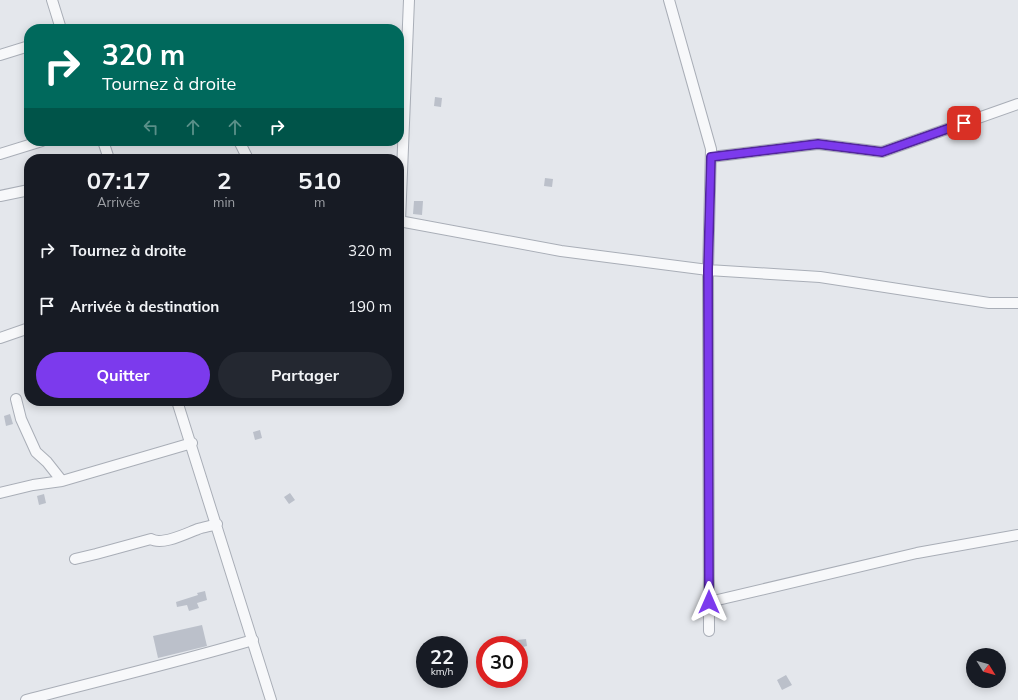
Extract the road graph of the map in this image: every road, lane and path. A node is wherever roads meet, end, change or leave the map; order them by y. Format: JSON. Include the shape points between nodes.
{"nodes":[{"id":1,"x":52,"y":0,"type":"edge"},
{"id":2,"x":409,"y":0,"type":"edge"},
{"id":3,"x":669,"y":0,"type":"edge"},
{"id":4,"x":59,"y":24,"type":"edge"},
{"id":5,"x":24,"y":48,"type":"edge"},
{"id":6,"x":0,"y":55,"type":"edge"},
{"id":7,"x":1018,"y":104,"type":"edge"},
{"id":8,"x":404,"y":123,"type":"edge"},
{"id":9,"x":26,"y":146,"type":"edge"},
{"id":10,"x":0,"y":154,"type":"edge"},
{"id":11,"x":711,"y":157,"type":"junction"},
{"id":12,"x":24,"y":191,"type":"edge"},
{"id":13,"x":0,"y":196,"type":"edge"},
{"id":14,"x":404,"y":222,"type":"edge"},
{"id":15,"x":708,"y":270,"type":"junction"},
{"id":16,"x":1018,"y":303,"type":"edge"},
{"id":17,"x":24,"y":330,"type":"edge"},
{"id":18,"x":0,"y":338,"type":"edge"},
{"id":19,"x":16,"y":399,"type":"dead end"},
{"id":20,"x":179,"y":406,"type":"edge"},
{"id":21,"x":192,"y":443,"type":"junction"},
{"id":22,"x":62,"y":481,"type":"junction"},
{"id":23,"x":0,"y":494,"type":"edge"},
{"id":24,"x":217,"y":524,"type":"junction"},
{"id":25,"x":1018,"y":535,"type":"edge"},
{"id":26,"x":75,"y":559,"type":"dead end"},
{"id":27,"x":709,"y":602,"type":"junction"},
{"id":28,"x":709,"y":631,"type":"dead end"},
{"id":29,"x":253,"y":640,"type":"junction"},
{"id":30,"x":26,"y":700,"type":"edge"},
{"id":31,"x":271,"y":700,"type":"edge"}],
"edges":[{"from":1,"to":4,"type":"street"},
{"from":2,"to":8,"type":"street"},
{"from":3,"to":11,"type":"street","via":[[712,150]]},
{"from":5,"to":6,"type":"street"},
{"from":7,"to":11,"type":"street","via":[[882,152],[818,144]]},
{"from":9,"to":10,"type":"street"},
{"from":11,"to":15,"type":"street"},
{"from":12,"to":13,"type":"street"},
{"from":14,"to":15,"type":"street","via":[[561,251]]},
{"from":15,"to":16,"type":"street","via":[[820,277],[988,303]]},
{"from":15,"to":27,"type":"street"},
{"from":17,"to":18,"type":"street"},
{"from":19,"to":22,"type":"street","via":[[21,419],[36,452],[48,462]]},
{"from":20,"to":21,"type":"street"},
{"from":21,"to":22,"type":"street"},
{"from":21,"to":24,"type":"street"},
{"from":22,"to":23,"type":"street","via":[[33,485]]},
{"from":24,"to":26,"type":"street","via":[[180,537],[158,541],[144,540]]},
{"from":24,"to":29,"type":"street"},
{"from":25,"to":27,"type":"street","via":[[917,553]]},
{"from":27,"to":28,"type":"street"},
{"from":29,"to":30,"type":"street"},
{"from":29,"to":31,"type":"street"}]}
